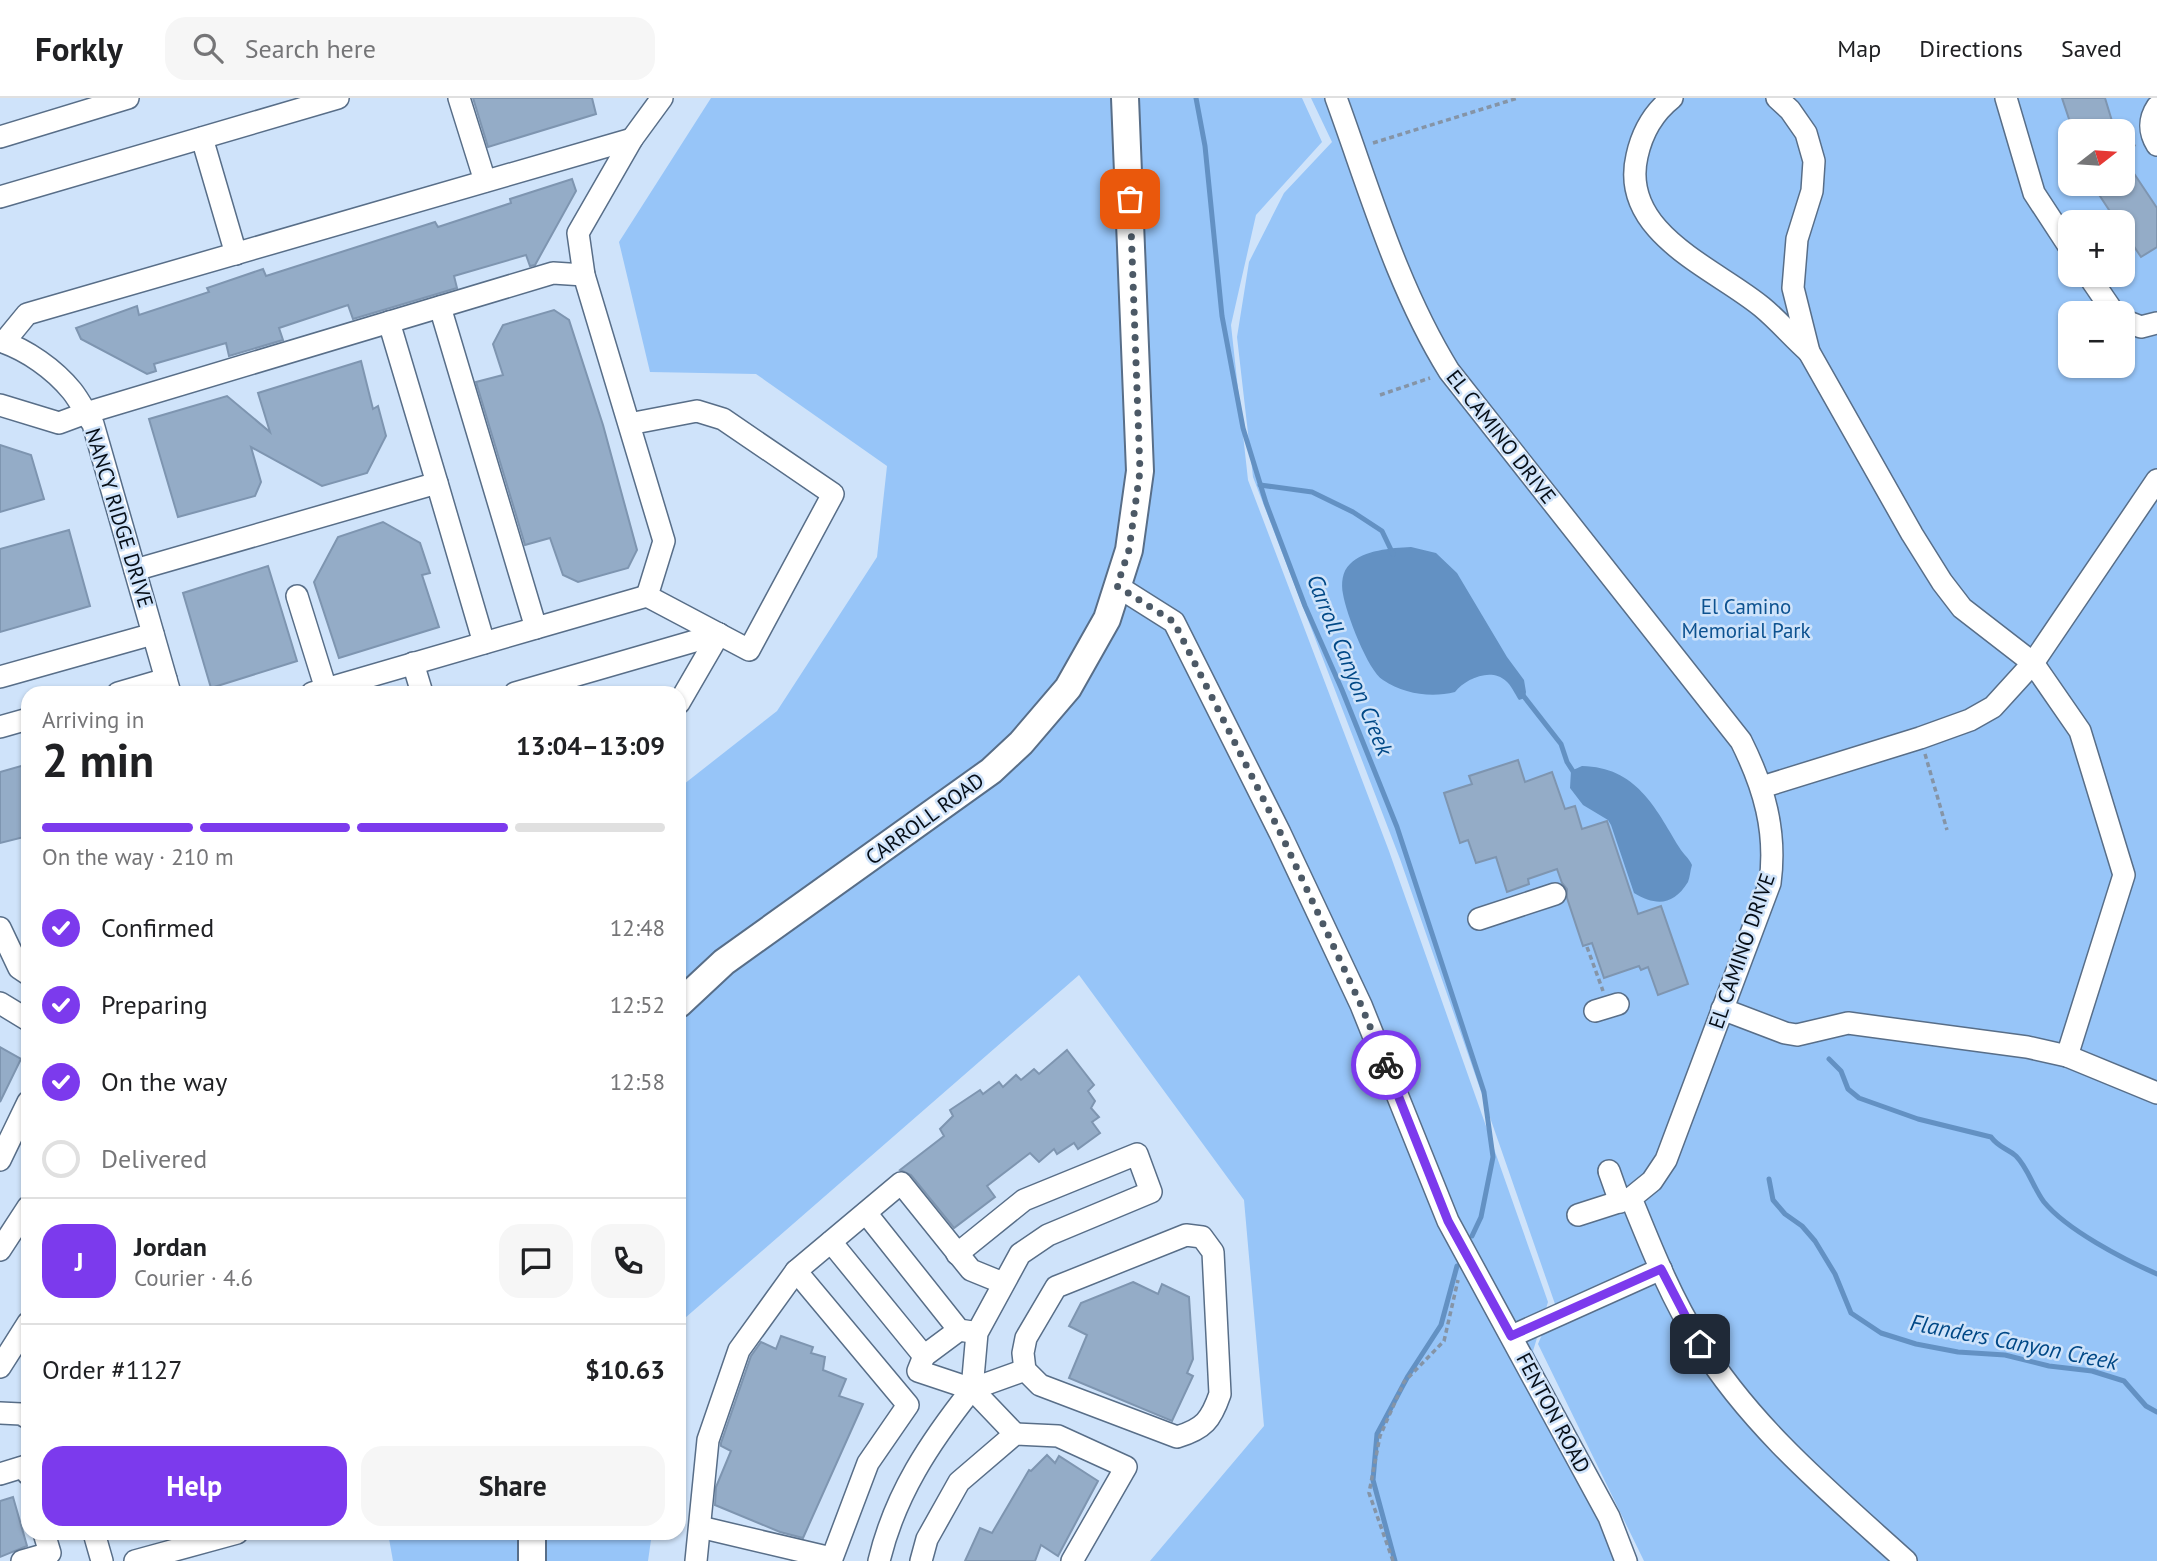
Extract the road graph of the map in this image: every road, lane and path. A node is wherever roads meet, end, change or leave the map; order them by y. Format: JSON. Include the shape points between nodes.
{"nodes":[{"id":1,"x":128,"y":98,"type":"edge"},
{"id":2,"x":338,"y":98,"type":"edge"},
{"id":3,"x":458,"y":98,"type":"edge"},
{"id":4,"x":662,"y":98,"type":"edge"},
{"id":5,"x":1125,"y":98,"type":"edge"},
{"id":6,"x":1336,"y":98,"type":"edge"},
{"id":7,"x":1518,"y":98,"type":"edge"},
{"id":8,"x":1672,"y":98,"type":"edge"},
{"id":9,"x":1777,"y":98,"type":"edge"},
{"id":10,"x":2006,"y":98,"type":"edge"},
{"id":11,"x":2157,"y":107,"type":"edge"},
{"id":12,"x":0,"y":137,"type":"edge"},
{"id":13,"x":202,"y":138,"type":"junction"},
{"id":14,"x":632,"y":139,"type":"junction"},
{"id":15,"x":2150,"y":143,"type":"edge"},
{"id":16,"x":1354,"y":149,"type":"junction"},
{"id":17,"x":485,"y":181,"type":"junction"},
{"id":18,"x":0,"y":197,"type":"edge"},
{"id":19,"x":2058,"y":229,"type":"edge"},
{"id":20,"x":236,"y":254,"type":"junction"},
{"id":21,"x":584,"y":275,"type":"junction"},
{"id":22,"x":440,"y":307,"type":"junction"},
{"id":23,"x":389,"y":322,"type":"junction"},
{"id":24,"x":2157,"y":323,"type":"edge"},
{"id":25,"x":2135,"y":325,"type":"edge"},
{"id":26,"x":2,"y":341,"type":"edge"},
{"id":27,"x":1809,"y":352,"type":"junction"},
{"id":28,"x":1449,"y":371,"type":"junction"},
{"id":29,"x":1380,"y":396,"type":"dead end"},
{"id":30,"x":0,"y":405,"type":"edge"},
{"id":31,"x":86,"y":413,"type":"junction"},
{"id":32,"x":629,"y":424,"type":"junction"},
{"id":33,"x":2157,"y":480,"type":"edge"},
{"id":34,"x":436,"y":483,"type":"junction"},
{"id":35,"x":135,"y":570,"type":"junction"},
{"id":36,"x":1127,"y":592,"type":"junction"},
{"id":37,"x":298,"y":596,"type":"dead end"},
{"id":38,"x":647,"y":596,"type":"junction"},
{"id":39,"x":536,"y":628,"type":"junction"},
{"id":40,"x":153,"y":634,"type":"junction"},
{"id":41,"x":719,"y":634,"type":"junction"},
{"id":42,"x":484,"y":643,"type":"junction"},
{"id":43,"x":414,"y":663,"type":"junction"},
{"id":44,"x":2034,"y":663,"type":"junction"},
{"id":45,"x":0,"y":677,"type":"edge"},
{"id":46,"x":168,"y":686,"type":"edge"},
{"id":47,"x":316,"y":686,"type":"edge"},
{"id":48,"x":337,"y":686,"type":"edge"},
{"id":49,"x":420,"y":686,"type":"edge"},
{"id":50,"x":539,"y":686,"type":"edge"},
{"id":51,"x":686,"y":691,"type":"edge"},
{"id":52,"x":21,"y":721,"type":"edge"},
{"id":53,"x":0,"y":727,"type":"edge"},
{"id":54,"x":1920,"y":738,"type":"junction"},
{"id":55,"x":1762,"y":787,"type":"junction"},
{"id":56,"x":1947,"y":830,"type":"dead end"},
{"id":57,"x":1555,"y":894,"type":"dead end"},
{"id":58,"x":1479,"y":919,"type":"dead end"},
{"id":59,"x":0,"y":928,"type":"edge"},
{"id":60,"x":1587,"y":947,"type":"dead end"},
{"id":61,"x":21,"y":969,"type":"edge"},
{"id":62,"x":686,"y":997,"type":"edge"},
{"id":63,"x":0,"y":1003,"type":"edge"},
{"id":64,"x":1607,"y":1007,"type":"dead end"},
{"id":65,"x":1723,"y":1009,"type":"junction"},
{"id":66,"x":21,"y":1016,"type":"edge"},
{"id":67,"x":2067,"y":1056,"type":"junction"},
{"id":68,"x":2157,"y":1093,"type":"edge"},
{"id":69,"x":21,"y":1116,"type":"edge"},
{"id":70,"x":0,"y":1160,"type":"edge"},
{"id":71,"x":1609,"y":1171,"type":"dead end"},
{"id":72,"x":1625,"y":1200,"type":"junction"},
{"id":73,"x":866,"y":1213,"type":"junction"},
{"id":74,"x":1578,"y":1216,"type":"dead end"},
{"id":75,"x":21,"y":1218,"type":"edge"},
{"id":76,"x":831,"y":1242,"type":"junction"},
{"id":77,"x":0,"y":1249,"type":"edge"},
{"id":78,"x":1465,"y":1251,"type":"junction"},
{"id":79,"x":957,"y":1254,"type":"junction"},
{"id":80,"x":1661,"y":1269,"type":"junction"},
{"id":81,"x":796,"y":1271,"type":"junction"},
{"id":82,"x":1003,"y":1283,"type":"junction"},
{"id":83,"x":968,"y":1332,"type":"junction"},
{"id":84,"x":21,"y":1334,"type":"edge"},
{"id":85,"x":1511,"y":1336,"type":"junction"},
{"id":86,"x":921,"y":1363,"type":"junction"},
{"id":87,"x":0,"y":1367,"type":"edge"},
{"id":88,"x":1025,"y":1370,"type":"junction"},
{"id":89,"x":972,"y":1389,"type":"junction"},
{"id":90,"x":894,"y":1390,"type":"junction"},
{"id":91,"x":0,"y":1413,"type":"edge"},
{"id":92,"x":21,"y":1414,"type":"edge"},
{"id":93,"x":1015,"y":1434,"type":"junction"},
{"id":94,"x":21,"y":1468,"type":"edge"},
{"id":95,"x":0,"y":1474,"type":"edge"},
{"id":96,"x":699,"y":1527,"type":"junction"},
{"id":97,"x":46,"y":1540,"type":"edge"},
{"id":98,"x":96,"y":1540,"type":"edge"},
{"id":99,"x":212,"y":1540,"type":"edge"},
{"id":100,"x":532,"y":1540,"type":"edge"},
{"id":101,"x":831,"y":1560,"type":"edge"},
{"id":102,"x":22,"y":1561,"type":"edge"},
{"id":103,"x":102,"y":1561,"type":"edge"},
{"id":104,"x":135,"y":1561,"type":"edge"},
{"id":105,"x":532,"y":1561,"type":"edge"},
{"id":106,"x":696,"y":1561,"type":"edge"},
{"id":107,"x":878,"y":1561,"type":"edge"},
{"id":108,"x":921,"y":1561,"type":"edge"},
{"id":109,"x":1072,"y":1561,"type":"edge"},
{"id":110,"x":1393,"y":1561,"type":"edge"},
{"id":111,"x":1626,"y":1561,"type":"edge"},
{"id":112,"x":1906,"y":1561,"type":"edge"}],
"edges":[{"from":1,"to":12,"type":"street"},
{"from":2,"to":13,"type":"street"},
{"from":3,"to":17,"type":"street"},
{"from":4,"to":14,"type":"street"},
{"from":5,"to":36,"type":"main road","name":"CARROLL ROAD","via":[[1140,471]]},
{"from":6,"to":16,"type":"street","name":"EL CAMINO DRIVE"},
{"from":7,"to":16,"type":"path"},
{"from":8,"to":27,"type":"street","via":[[1653,117],[1635,164],[1636,188],[1647,215],[1664,237],[1762,307]]},
{"from":9,"to":27,"type":"street","via":[[1806,133],[1814,162],[1812,191],[1797,239],[1793,288]]},
{"from":10,"to":19,"type":"street","via":[[2034,193]]},
{"from":11,"to":15,"type":"street","via":[[2151,118]]},
{"from":13,"to":18,"type":"street"},
{"from":13,"to":20,"type":"street"},
{"from":14,"to":17,"type":"street"},
{"from":14,"to":21,"type":"street","via":[[578,233]]},
{"from":16,"to":28,"type":"street","name":"EL CAMINO DRIVE","via":[[1404,286]]},
{"from":17,"to":20,"type":"street"},
{"from":20,"to":26,"type":"street","via":[[27,314]]},
{"from":21,"to":22,"type":"street","via":[[553,273]]},
{"from":21,"to":32,"type":"street"},
{"from":22,"to":23,"type":"street"},
{"from":22,"to":39,"type":"street"},
{"from":23,"to":31,"type":"street"},
{"from":23,"to":34,"type":"street"},
{"from":24,"to":25,"type":"street"},
{"from":26,"to":31,"type":"street","name":"NANCY RIDGE DRIVE","via":[[45,365],[72,391]]},
{"from":27,"to":44,"type":"street","via":[[1942,582],[1962,608]]},
{"from":28,"to":29,"type":"path"},
{"from":28,"to":55,"type":"street","name":"EL CAMINO DRIVE","via":[[1741,741]]},
{"from":30,"to":31,"type":"street","via":[[59,424]]},
{"from":31,"to":35,"type":"street","name":"NANCY RIDGE DRIVE"},
{"from":32,"to":38,"type":"street","via":[[664,541]]},
{"from":32,"to":41,"type":"street","via":[[697,411],[723,419],[833,494],[749,650]]},
{"from":33,"to":44,"type":"street"},
{"from":34,"to":35,"type":"street"},
{"from":34,"to":42,"type":"street"},
{"from":35,"to":40,"type":"street","name":"NANCY RIDGE DRIVE"},
{"from":36,"to":62,"type":"main road","name":"CARROLL ROAD","via":[[1074,677],[1021,743],[991,771],[723,962]]},
{"from":36,"to":78,"type":"street","name":"FENTON ROAD","via":[[1174,622],[1225,721],[1361,1005],[1448,1221]]},
{"from":37,"to":47,"type":"street"},
{"from":38,"to":39,"type":"street"},
{"from":38,"to":41,"type":"street"},
{"from":39,"to":42,"type":"street"},
{"from":40,"to":45,"type":"street"},
{"from":40,"to":46,"type":"street","name":"NANCY RIDGE DRIVE"},
{"from":41,"to":50,"type":"street"},
{"from":41,"to":51,"type":"street"},
{"from":42,"to":43,"type":"street"},
{"from":43,"to":48,"type":"street"},
{"from":43,"to":49,"type":"street"},
{"from":44,"to":54,"type":"street","via":[[1993,707]]},
{"from":44,"to":67,"type":"street","via":[[2080,731],[2124,875]]},
{"from":52,"to":53,"type":"street"},
{"from":54,"to":55,"type":"street"},
{"from":54,"to":56,"type":"path"},
{"from":55,"to":65,"type":"street","name":"EL CAMINO DRIVE","via":[[1773,841],[1770,883]]},
{"from":57,"to":58,"type":"street"},
{"from":59,"to":61,"type":"street"},
{"from":60,"to":64,"type":"path"},
{"from":63,"to":66,"type":"street"},
{"from":65,"to":67,"type":"street","via":[[1785,1033],[1808,1033],[1848,1023]]},
{"from":65,"to":72,"type":"street","name":"EL CAMINO DRIVE","via":[[1667,1160]]},
{"from":67,"to":68,"type":"street"},
{"from":69,"to":70,"type":"street"},
{"from":71,"to":72,"type":"street"},
{"from":72,"to":74,"type":"street"},
{"from":72,"to":80,"type":"street"},
{"from":73,"to":76,"type":"street"},
{"from":73,"to":79,"type":"street","via":[[901,1184]]},
{"from":73,"to":83,"type":"street"},
{"from":75,"to":77,"type":"street"},
{"from":76,"to":81,"type":"street"},
{"from":76,"to":86,"type":"street"},
{"from":78,"to":85,"type":"street","name":"FENTON ROAD"},
{"from":78,"to":110,"type":"path","via":[[1444,1341],[1404,1382],[1380,1436],[1369,1493]]},
{"from":79,"to":82,"type":"street","via":[[971,1270]]},
{"from":79,"to":82,"type":"street","via":[[1024,1200],[1136,1154],[1151,1192],[1048,1235],[1020,1254]]},
{"from":80,"to":85,"type":"street"},
{"from":80,"to":112,"type":"street","via":[[1700,1344],[1746,1407],[1790,1455]]},
{"from":81,"to":90,"type":"street"},
{"from":81,"to":96,"type":"street","via":[[739,1350],[708,1440]]},
{"from":82,"to":83,"type":"street"},
{"from":83,"to":86,"type":"street"},
{"from":83,"to":89,"type":"street"},
{"from":84,"to":87,"type":"street"},
{"from":85,"to":111,"type":"street","name":"FENTON ROAD","via":[[1609,1517]]},
{"from":86,"to":89,"type":"street"},
{"from":86,"to":90,"type":"street"},
{"from":88,"to":88,"type":"street","via":[[1026,1338],[1056,1287],[1186,1235],[1202,1237],[1213,1252],[1220,1394],[1213,1414],[1197,1431],[1177,1437],[1040,1385]]},
{"from":88,"to":89,"type":"street"},
{"from":89,"to":93,"type":"street"},
{"from":89,"to":107,"type":"street","via":[[913,1472]]},
{"from":90,"to":101,"type":"street","via":[[908,1405],[868,1463]]},
{"from":91,"to":92,"type":"street"},
{"from":93,"to":108,"type":"street","via":[[959,1482],[927,1539]]},
{"from":93,"to":109,"type":"street","via":[[1059,1436],[1126,1467]]},
{"from":94,"to":95,"type":"street"},
{"from":96,"to":101,"type":"street"},
{"from":96,"to":106,"type":"street"},
{"from":97,"to":102,"type":"street","via":[[50,1553]]},
{"from":98,"to":103,"type":"street"},
{"from":99,"to":104,"type":"street"},
{"from":100,"to":105,"type":"main road"}]}
